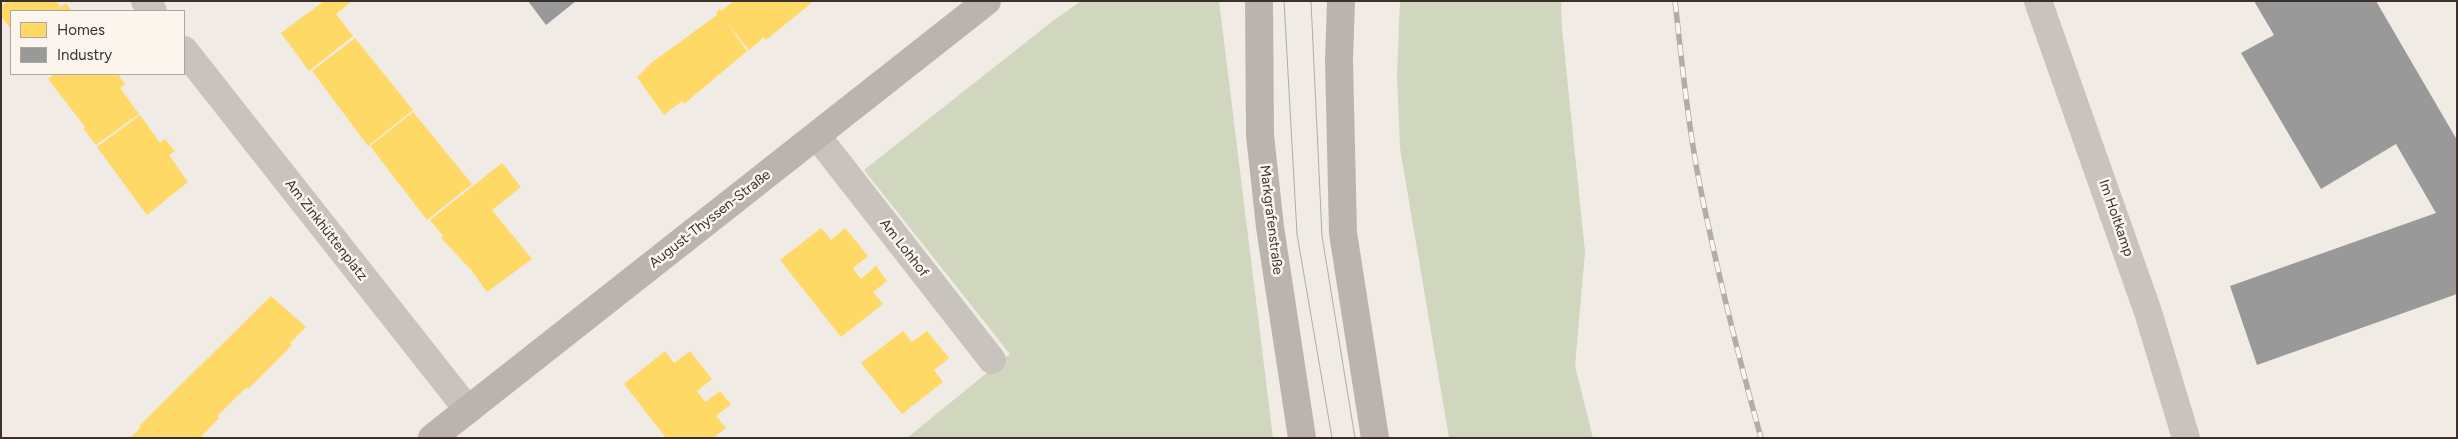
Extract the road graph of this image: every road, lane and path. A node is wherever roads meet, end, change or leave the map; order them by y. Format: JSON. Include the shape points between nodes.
{"nodes":[{"id":1,"x":987,"y":1,"type":"edge"},
{"id":2,"x":1259,"y":1,"type":"edge"},
{"id":3,"x":1341,"y":1,"type":"edge"},
{"id":4,"x":2038,"y":1,"type":"edge"},
{"id":5,"x":185,"y":51,"type":"edge"},
{"id":6,"x":817,"y":136,"type":"junction"},
{"id":7,"x":992,"y":360,"type":"dead end"},
{"id":8,"x":468,"y":410,"type":"junction"},
{"id":9,"x":432,"y":438,"type":"edge"},
{"id":10,"x":1302,"y":438,"type":"edge"},
{"id":11,"x":1375,"y":438,"type":"edge"},
{"id":12,"x":2186,"y":438,"type":"edge"}],
"edges":[{"from":1,"to":6,"type":"street","name":"August-Thyssen-Straße"},
{"from":2,"to":10,"type":"street","name":"Markgrafenstraße","via":[[1260,134],[1270,227]]},
{"from":3,"to":11,"type":"street","via":[[1339,60],[1343,233]]},
{"from":4,"to":12,"type":"street","name":"Im Holtkamp","via":[[2145,302]]},
{"from":5,"to":8,"type":"street","name":"Am Zinkhüttenplatz"},
{"from":6,"to":7,"type":"street","name":"Am Lohhof"},
{"from":6,"to":8,"type":"street","name":"August-Thyssen-Straße"},
{"from":8,"to":9,"type":"street","name":"August-Thyssen-Straße"}]}
